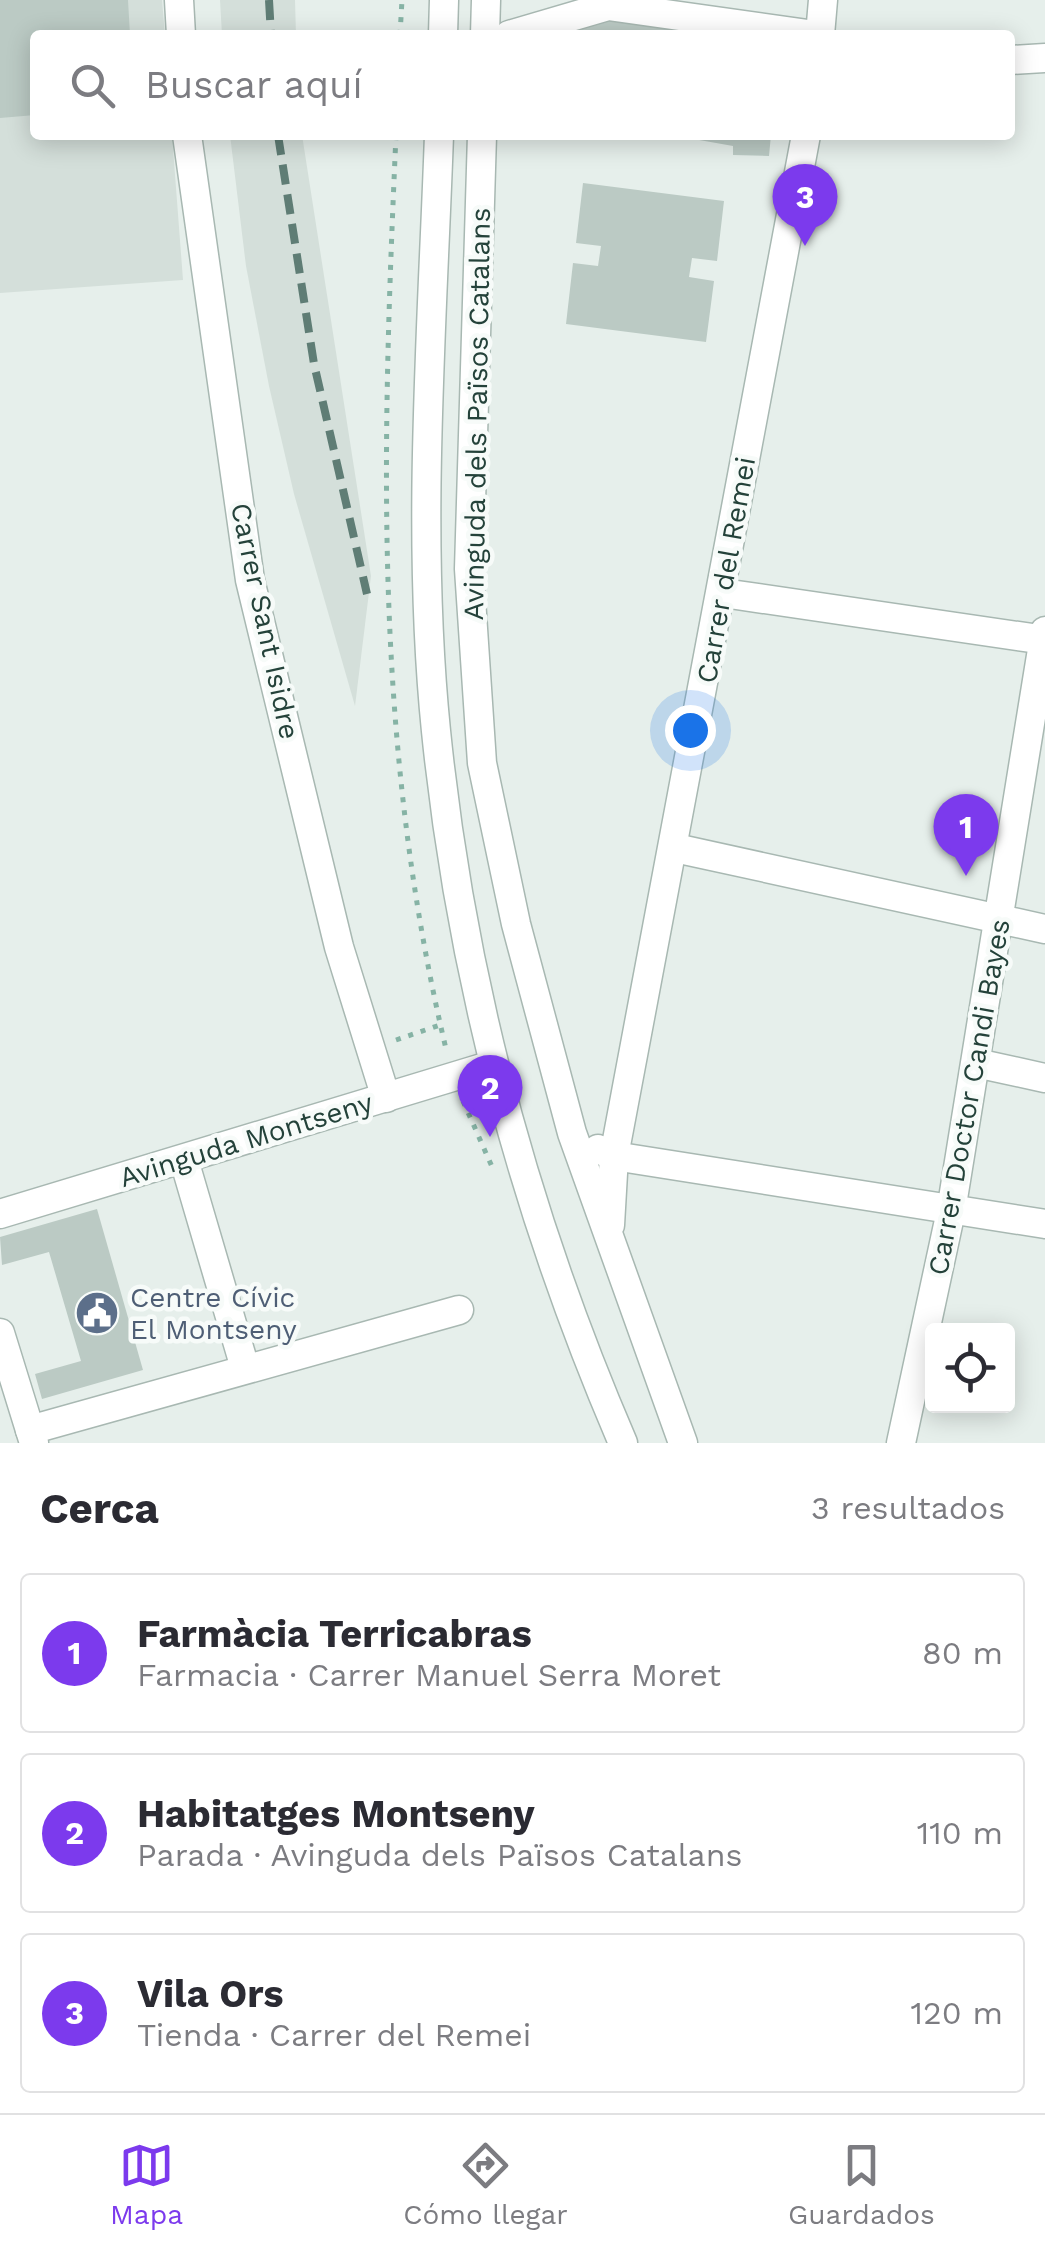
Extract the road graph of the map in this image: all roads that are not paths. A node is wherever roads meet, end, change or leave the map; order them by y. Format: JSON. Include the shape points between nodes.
{"nodes":[{"id":1,"x":179,"y":0,"type":"edge"},
{"id":2,"x":444,"y":0,"type":"edge"},
{"id":3,"x":486,"y":0,"type":"edge"},
{"id":4,"x":822,"y":0,"type":"edge"},
{"id":5,"x":181,"y":30,"type":"edge"},
{"id":6,"x":443,"y":30,"type":"edge"},
{"id":7,"x":485,"y":30,"type":"edge"},
{"id":8,"x":526,"y":30,"type":"edge"},
{"id":9,"x":782,"y":30,"type":"edge"},
{"id":10,"x":819,"y":30,"type":"edge"},
{"id":11,"x":1045,"y":58,"type":"edge"},
{"id":12,"x":1015,"y":60,"type":"edge"},
{"id":13,"x":187,"y":140,"type":"edge"},
{"id":14,"x":440,"y":140,"type":"edge"},
{"id":15,"x":482,"y":140,"type":"edge"},
{"id":16,"x":805,"y":140,"type":"edge"},
{"id":17,"x":722,"y":593,"type":"junction"},
{"id":18,"x":1044,"y":637,"type":"edge"},
{"id":19,"x":674,"y":848,"type":"junction"},
{"id":20,"x":1001,"y":921,"type":"junction"},
{"id":21,"x":1045,"y":929,"type":"edge"},
{"id":22,"x":976,"y":1064,"type":"junction"},
{"id":23,"x":492,"y":1065,"type":"junction"},
{"id":24,"x":1045,"y":1078,"type":"edge"},
{"id":25,"x":386,"y":1098,"type":"junction"},
{"id":26,"x":572,"y":1133,"type":"junction"},
{"id":27,"x":614,"y":1156,"type":"junction"},
{"id":28,"x":184,"y":1160,"type":"junction"},
{"id":29,"x":951,"y":1211,"type":"junction"},
{"id":30,"x":0,"y":1214,"type":"edge"},
{"id":31,"x":1045,"y":1224,"type":"edge"},
{"id":32,"x":609,"y":1241,"type":"junction"},
{"id":33,"x":458,"y":1310,"type":"dead end"},
{"id":34,"x":0,"y":1333,"type":"edge"},
{"id":35,"x":245,"y":1368,"type":"junction"},
{"id":36,"x":32,"y":1437,"type":"edge"},
{"id":37,"x":624,"y":1443,"type":"edge"},
{"id":38,"x":683,"y":1443,"type":"edge"},
{"id":39,"x":901,"y":1443,"type":"edge"}],
"edges":[{"from":1,"to":5,"type":"street"},
{"from":2,"to":6,"type":"street"},
{"from":3,"to":7,"type":"street"},
{"from":4,"to":10,"type":"street"},
{"from":8,"to":9,"type":"street","via":[[608,6]]},
{"from":11,"to":12,"type":"street"},
{"from":13,"to":25,"type":"street","name":"Carrer Sant Isidre","via":[[250,580],[340,948]]},
{"from":14,"to":23,"type":"street","name":"Avinguda dels Països Catalans","via":[[428,478],[436,729],[465,949]]},
{"from":15,"to":26,"type":"street","name":"Avinguda dels Països Catalans","via":[[469,568],[482,762],[516,924]]},
{"from":16,"to":17,"type":"street","name":"Carrer del Remei"},
{"from":17,"to":18,"type":"street"},
{"from":17,"to":19,"type":"street","name":"Carrer del Remei"},
{"from":18,"to":20,"type":"street","name":"Carrer Doctor Candi Bayes"},
{"from":19,"to":20,"type":"street"},
{"from":19,"to":27,"type":"street","name":"Carrer del Remei"},
{"from":20,"to":21,"type":"street"},
{"from":20,"to":22,"type":"street","name":"Carrer Doctor Candi Bayes"},
{"from":22,"to":24,"type":"street"},
{"from":22,"to":29,"type":"street","name":"Carrer Doctor Candi Bayes"},
{"from":23,"to":25,"type":"street","name":"Avinguda Montseny"},
{"from":23,"to":37,"type":"street","name":"Avinguda dels Països Catalans","via":[[579,1341]]},
{"from":25,"to":28,"type":"street","name":"Avinguda Montseny"},
{"from":26,"to":27,"type":"street"},
{"from":26,"to":32,"type":"street","name":"Avinguda dels Països Catalans"},
{"from":27,"to":29,"type":"street"},
{"from":27,"to":32,"type":"street","name":"Carrer del Remei"},
{"from":28,"to":30,"type":"street","name":"Avinguda Montseny"},
{"from":28,"to":35,"type":"street"},
{"from":29,"to":31,"type":"street"},
{"from":29,"to":39,"type":"street","name":"Carrer Doctor Candi Bayes"},
{"from":32,"to":38,"type":"street","name":"Avinguda dels Països Catalans"},
{"from":33,"to":35,"type":"street"},
{"from":34,"to":36,"type":"street"},
{"from":35,"to":36,"type":"street"}]}
